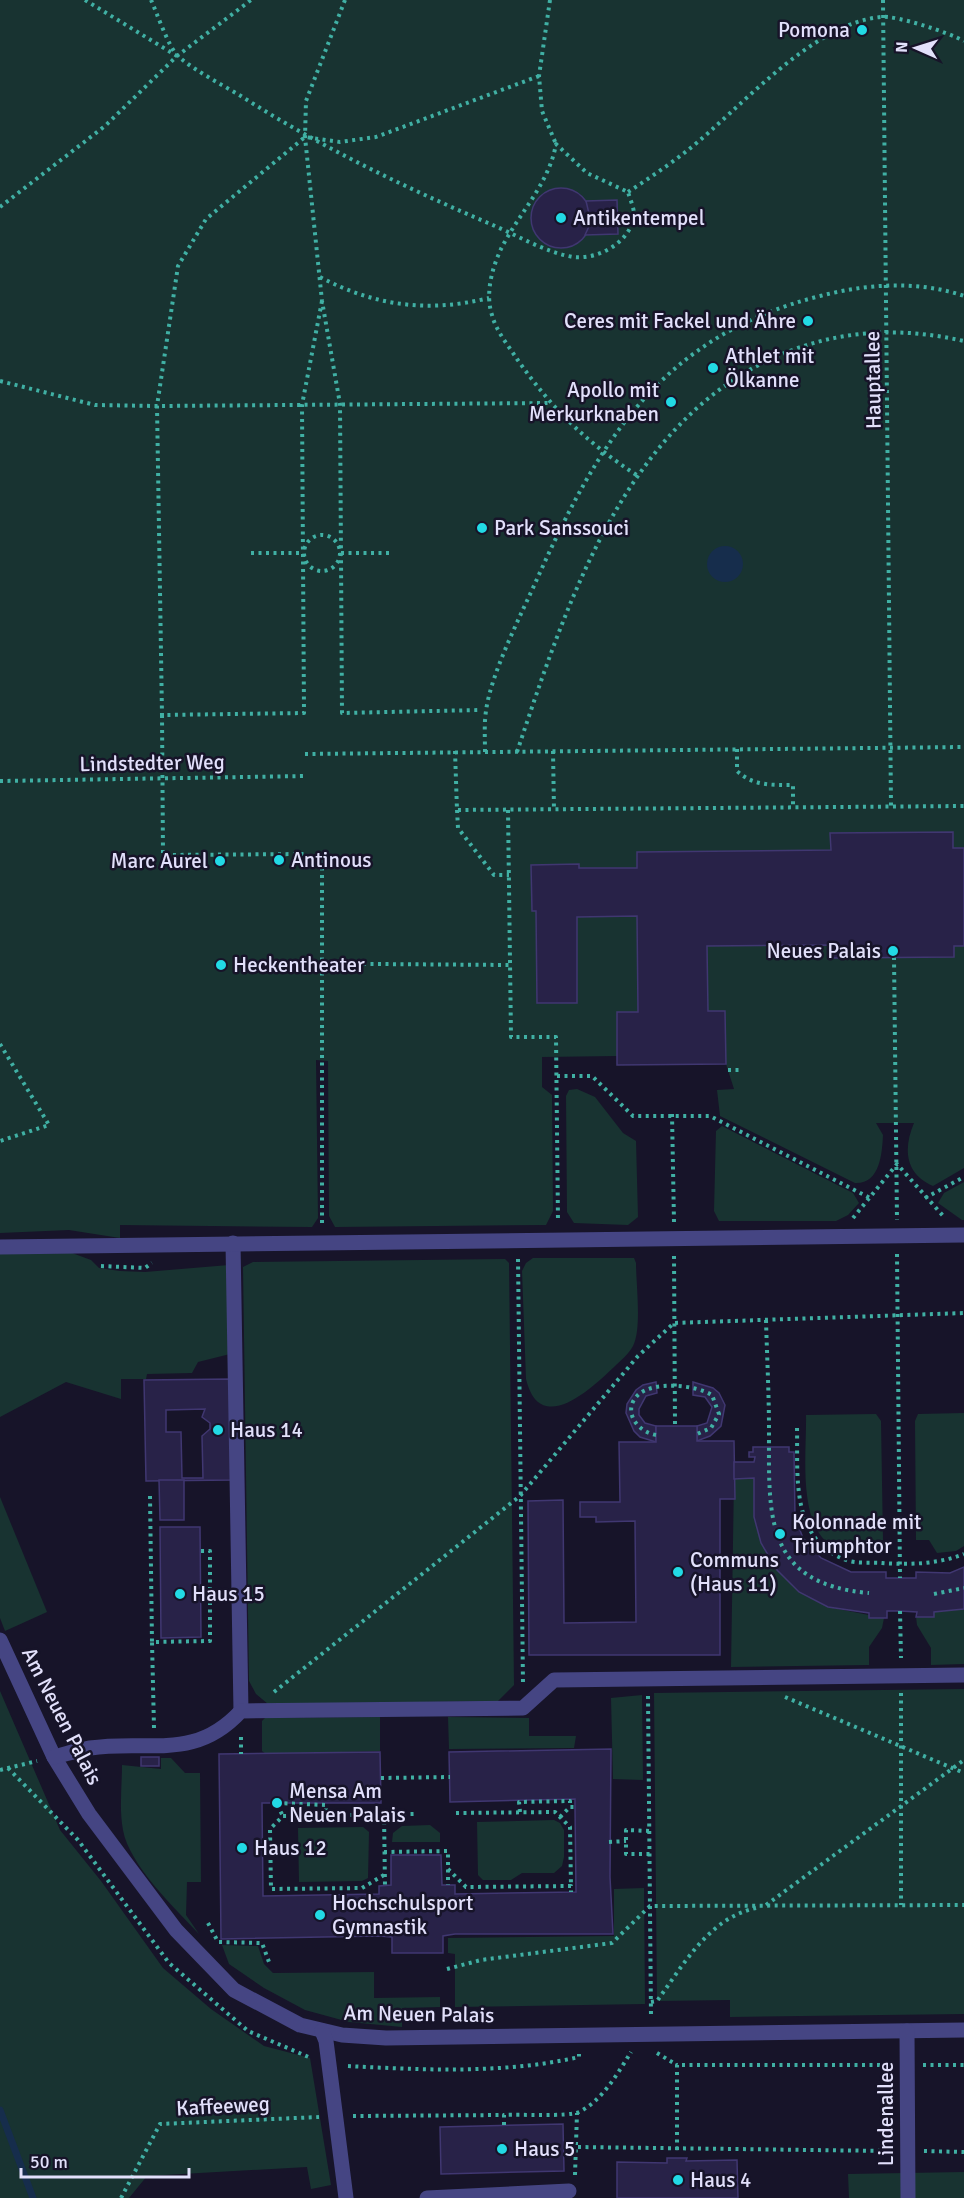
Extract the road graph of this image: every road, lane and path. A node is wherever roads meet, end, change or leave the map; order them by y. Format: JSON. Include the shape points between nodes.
{"nodes":[{"id":1,"x":85,"y":0,"type":"edge"},
{"id":2,"x":151,"y":0,"type":"edge"},
{"id":3,"x":251,"y":0,"type":"edge"},
{"id":4,"x":345,"y":0,"type":"edge"},
{"id":5,"x":550,"y":0,"type":"edge"},
{"id":6,"x":883,"y":0,"type":"edge"},
{"id":7,"x":884,"y":16,"type":"junction"},
{"id":8,"x":964,"y":41,"type":"edge"},
{"id":9,"x":177,"y":56,"type":"junction"},
{"id":10,"x":539,"y":76,"type":"junction"},
{"id":11,"x":305,"y":137,"type":"junction"},
{"id":12,"x":556,"y":144,"type":"junction"},
{"id":13,"x":628,"y":192,"type":"junction"},
{"id":14,"x":0,"y":207,"type":"edge"},
{"id":15,"x":510,"y":232,"type":"junction"},
{"id":16,"x":320,"y":277,"type":"junction"},
{"id":17,"x":886,"y":286,"type":"junction"},
{"id":18,"x":964,"y":296,"type":"edge"},
{"id":19,"x":489,"y":298,"type":"junction"},
{"id":20,"x":322,"y":301,"type":"junction"},
{"id":21,"x":887,"y":331,"type":"junction"},
{"id":22,"x":964,"y":340,"type":"edge"},
{"id":23,"x":0,"y":381,"type":"edge"},
{"id":24,"x":549,"y":403,"type":"junction"},
{"id":25,"x":340,"y":404,"type":"junction"},
{"id":26,"x":302,"y":405,"type":"junction"},
{"id":27,"x":157,"y":406,"type":"junction"},
{"id":28,"x":602,"y":452,"type":"junction"},
{"id":29,"x":638,"y":476,"type":"junction"},
{"id":30,"x":251,"y":553,"type":"dead end"},
{"id":31,"x":303,"y":553,"type":"junction"},
{"id":32,"x":341,"y":553,"type":"junction"},
{"id":33,"x":391,"y":553,"type":"dead end"},
{"id":34,"x":480,"y":710,"type":"dead end"},
{"id":35,"x":162,"y":716,"type":"junction"},
{"id":36,"x":964,"y":747,"type":"edge"},
{"id":37,"x":891,"y":748,"type":"junction"},
{"id":38,"x":737,"y":749,"type":"junction"},
{"id":39,"x":455,"y":751,"type":"junction"},
{"id":40,"x":553,"y":751,"type":"junction"},
{"id":41,"x":485,"y":752,"type":"junction"},
{"id":42,"x":517,"y":752,"type":"junction"},
{"id":43,"x":305,"y":754,"type":"dead end"},
{"id":44,"x":305,"y":776,"type":"dead end"},
{"id":45,"x":162,"y":778,"type":"junction"},
{"id":46,"x":0,"y":780,"type":"edge"},
{"id":47,"x":891,"y":806,"type":"junction"},
{"id":48,"x":964,"y":806,"type":"edge"},
{"id":49,"x":792,"y":807,"type":"junction"},
{"id":50,"x":457,"y":810,"type":"junction"},
{"id":51,"x":508,"y":810,"type":"junction"},
{"id":52,"x":554,"y":810,"type":"junction"},
{"id":53,"x":305,"y":854,"type":"dead end"},
{"id":54,"x":322,"y":860,"type":"dead end"},
{"id":55,"x":509,"y":875,"type":"junction"},
{"id":56,"x":894,"y":957,"type":"dead end"},
{"id":57,"x":243,"y":963,"type":"dead end"},
{"id":58,"x":322,"y":963,"type":"junction"},
{"id":59,"x":509,"y":965,"type":"junction"},
{"id":60,"x":0,"y":1044,"type":"edge"},
{"id":61,"x":728,"y":1070,"type":"dead end"},
{"id":62,"x":740,"y":1070,"type":"dead end"},
{"id":63,"x":557,"y":1076,"type":"junction"},
{"id":64,"x":672,"y":1114,"type":"junction"},
{"id":65,"x":0,"y":1141,"type":"edge"},
{"id":66,"x":897,"y":1164,"type":"junction"},
{"id":67,"x":964,"y":1177,"type":"edge"},
{"id":68,"x":870,"y":1198,"type":"junction"},
{"id":69,"x":925,"y":1198,"type":"junction"},
{"id":70,"x":964,"y":1235,"type":"edge"},
{"id":71,"x":897,"y":1236,"type":"junction"},
{"id":72,"x":837,"y":1237,"type":"junction"},
{"id":73,"x":674,"y":1239,"type":"junction"},
{"id":74,"x":518,"y":1240,"type":"junction"},
{"id":75,"x":558,"y":1240,"type":"junction"},
{"id":76,"x":322,"y":1243,"type":"junction"},
{"id":77,"x":233,"y":1244,"type":"junction"},
{"id":78,"x":0,"y":1246,"type":"edge"},
{"id":79,"x":964,"y":1313,"type":"edge"},
{"id":80,"x":898,"y":1316,"type":"junction"},
{"id":81,"x":766,"y":1320,"type":"junction"},
{"id":82,"x":674,"y":1323,"type":"junction"},
{"id":83,"x":674,"y":1387,"type":"junction"},
{"id":84,"x":675,"y":1426,"type":"dead end"},
{"id":85,"x":797,"y":1428,"type":"dead end"},
{"id":86,"x":656,"y":1434,"type":"dead end"},
{"id":87,"x":697,"y":1434,"type":"dead end"},
{"id":88,"x":150,"y":1496,"type":"dead end"},
{"id":89,"x":520,"y":1496,"type":"junction"},
{"id":90,"x":200,"y":1551,"type":"dead end"},
{"id":91,"x":964,"y":1554,"type":"edge"},
{"id":92,"x":900,"y":1564,"type":"junction"},
{"id":93,"x":900,"y":1578,"type":"dead end"},
{"id":94,"x":964,"y":1588,"type":"edge"},
{"id":95,"x":869,"y":1593,"type":"dead end"},
{"id":96,"x":934,"y":1594,"type":"dead end"},
{"id":97,"x":900,"y":1611,"type":"dead end"},
{"id":98,"x":0,"y":1640,"type":"edge"},
{"id":99,"x":152,"y":1642,"type":"junction"},
{"id":100,"x":964,"y":1675,"type":"edge"},
{"id":101,"x":901,"y":1676,"type":"junction"},
{"id":102,"x":777,"y":1677,"type":"junction"},
{"id":103,"x":648,"y":1678,"type":"junction"},
{"id":104,"x":269,"y":1696,"type":"dead end"},
{"id":105,"x":523,"y":1708,"type":"junction"},
{"id":106,"x":241,"y":1711,"type":"junction"},
{"id":107,"x":901,"y":1745,"type":"junction"},
{"id":108,"x":154,"y":1746,"type":"junction"},
{"id":109,"x":241,"y":1754,"type":"dead end"},
{"id":110,"x":54,"y":1757,"type":"junction"},
{"id":111,"x":964,"y":1760,"type":"edge"},
{"id":112,"x":953,"y":1767,"type":"junction"},
{"id":113,"x":0,"y":1770,"type":"edge"},
{"id":114,"x":964,"y":1773,"type":"edge"},
{"id":115,"x":450,"y":1777,"type":"dead end"},
{"id":116,"x":381,"y":1778,"type":"dead end"},
{"id":117,"x":901,"y":1806,"type":"junction"},
{"id":118,"x":520,"y":1812,"type":"junction"},
{"id":119,"x":456,"y":1813,"type":"dead end"},
{"id":120,"x":384,"y":1814,"type":"junction"},
{"id":121,"x":416,"y":1814,"type":"dead end"},
{"id":122,"x":326,"y":1815,"type":"junction"},
{"id":123,"x":283,"y":1816,"type":"junction"},
{"id":124,"x":560,"y":1817,"type":"junction"},
{"id":125,"x":650,"y":1831,"type":"junction"},
{"id":126,"x":626,"y":1841,"type":"junction"},
{"id":127,"x":609,"y":1842,"type":"dead end"},
{"id":128,"x":384,"y":1852,"type":"junction"},
{"id":129,"x":650,"y":1854,"type":"junction"},
{"id":130,"x":448,"y":1869,"type":"junction"},
{"id":131,"x":384,"y":1875,"type":"junction"},
{"id":132,"x":448,"y":1885,"type":"dead end"},
{"id":133,"x":385,"y":1886,"type":"dead end"},
{"id":134,"x":571,"y":1886,"type":"junction"},
{"id":135,"x":571,"y":1892,"type":"dead end"},
{"id":136,"x":901,"y":1905,"type":"junction"},
{"id":137,"x":964,"y":1905,"type":"edge"},
{"id":138,"x":650,"y":1906,"type":"junction"},
{"id":139,"x":765,"y":1906,"type":"junction"},
{"id":140,"x":208,"y":1923,"type":"dead end"},
{"id":141,"x":269,"y":1962,"type":"dead end"},
{"id":142,"x":447,"y":1969,"type":"dead end"},
{"id":143,"x":651,"y":2002,"type":"junction"},
{"id":144,"x":964,"y":2030,"type":"edge"},
{"id":145,"x":322,"y":2031,"type":"junction"},
{"id":146,"x":907,"y":2031,"type":"junction"},
{"id":147,"x":652,"y":2034,"type":"junction"},
{"id":148,"x":579,"y":2050,"type":"dead end"},
{"id":149,"x":632,"y":2050,"type":"dead end"},
{"id":150,"x":329,"y":2065,"type":"junction"},
{"id":151,"x":677,"y":2065,"type":"junction"},
{"id":152,"x":907,"y":2065,"type":"junction"},
{"id":153,"x":964,"y":2065,"type":"edge"},
{"id":154,"x":577,"y":2113,"type":"junction"},
{"id":155,"x":504,"y":2115,"type":"junction"},
{"id":156,"x":335,"y":2116,"type":"junction"},
{"id":157,"x":504,"y":2125,"type":"dead end"},
{"id":158,"x":578,"y":2147,"type":"junction"},
{"id":159,"x":677,"y":2150,"type":"junction"},
{"id":160,"x":908,"y":2151,"type":"junction"},
{"id":161,"x":964,"y":2152,"type":"edge"},
{"id":162,"x":569,"y":2191,"type":"joint"},
{"id":163,"x":121,"y":2198,"type":"edge"},
{"id":164,"x":346,"y":2198,"type":"edge"},
{"id":165,"x":427,"y":2198,"type":"edge"},
{"id":166,"x":908,"y":2198,"type":"edge"}],
"edges":[{"from":1,"to":9,"type":"path"},
{"from":2,"to":9,"type":"path"},
{"from":3,"to":9,"type":"path"},
{"from":4,"to":11,"type":"path","via":[[306,101]]},
{"from":5,"to":10,"type":"path"},
{"from":6,"to":7,"type":"path","name":"Hauptallee"},
{"from":7,"to":8,"type":"path"},
{"from":7,"to":13,"type":"path","via":[[860,21],[803,51],[688,150]]},
{"from":7,"to":17,"type":"path","name":"Hauptallee"},
{"from":9,"to":11,"type":"path"},
{"from":9,"to":14,"type":"path","via":[[105,126]]},
{"from":10,"to":11,"type":"path","via":[[376,137],[340,142]]},
{"from":10,"to":12,"type":"path","via":[[542,111]]},
{"from":11,"to":15,"type":"path"},
{"from":11,"to":16,"type":"path"},
{"from":11,"to":27,"type":"path","via":[[206,219],[178,266]]},
{"from":12,"to":13,"type":"path","via":[[587,173]]},
{"from":12,"to":15,"type":"path","via":[[541,185]]},
{"from":13,"to":15,"type":"path","via":[[634,214],[628,232],[610,249],[593,256],[574,257]]},
{"from":15,"to":19,"type":"path","via":[[492,275]]},
{"from":16,"to":19,"type":"path","via":[[366,298],[415,307],[440,307]]},
{"from":16,"to":20,"type":"path"},
{"from":17,"to":18,"type":"path","via":[[922,287]]},
{"from":17,"to":21,"type":"path","name":"Hauptallee"},
{"from":17,"to":28,"type":"path","via":[[808,299],[726,330],[661,380]]},
{"from":19,"to":24,"type":"path","via":[[500,333]]},
{"from":20,"to":25,"type":"path"},
{"from":20,"to":26,"type":"path"},
{"from":21,"to":22,"type":"path"},
{"from":21,"to":29,"type":"path","via":[[817,341],[743,373],[687,416]]},
{"from":21,"to":37,"type":"path","name":"Hauptallee"},
{"from":23,"to":27,"type":"path","via":[[95,405]]},
{"from":24,"to":25,"type":"path"},
{"from":24,"to":28,"type":"path"},
{"from":25,"to":26,"type":"path"},
{"from":25,"to":32,"type":"path"},
{"from":26,"to":27,"type":"path"},
{"from":26,"to":31,"type":"path"},
{"from":27,"to":35,"type":"path"},
{"from":28,"to":29,"type":"path"},
{"from":28,"to":41,"type":"path","via":[[540,572],[501,663],[486,710]]},
{"from":29,"to":42,"type":"path","via":[[572,601]]},
{"from":30,"to":31,"type":"path"},
{"from":31,"to":32,"type":"path","via":[[312,568],[322,571],[331,568]]},
{"from":31,"to":32,"type":"path","via":[[306,543],[321,534],[331,537]]},
{"from":31,"to":35,"type":"path","via":[[304,713]]},
{"from":32,"to":33,"type":"path"},
{"from":32,"to":34,"type":"path","via":[[342,713]]},
{"from":35,"to":45,"type":"path"},
{"from":36,"to":37,"type":"path"},
{"from":37,"to":38,"type":"path"},
{"from":37,"to":47,"type":"path","name":"Hauptallee"},
{"from":38,"to":40,"type":"path"},
{"from":38,"to":49,"type":"path","via":[[738,771],[746,779],[758,784],[793,785]]},
{"from":39,"to":41,"type":"path"},
{"from":39,"to":43,"type":"path"},
{"from":39,"to":50,"type":"path"},
{"from":40,"to":42,"type":"path"},
{"from":40,"to":52,"type":"path"},
{"from":41,"to":42,"type":"path"},
{"from":44,"to":45,"type":"path","name":"Lindstedter Weg"},
{"from":45,"to":46,"type":"path","name":"Lindstedter Weg"},
{"from":45,"to":53,"type":"path","via":[[163,855]]},
{"from":47,"to":48,"type":"path"},
{"from":47,"to":49,"type":"path"},
{"from":49,"to":52,"type":"path"},
{"from":50,"to":51,"type":"path"},
{"from":50,"to":55,"type":"path","via":[[458,828],[494,875]]},
{"from":51,"to":52,"type":"path"},
{"from":51,"to":55,"type":"path"},
{"from":54,"to":58,"type":"path"},
{"from":55,"to":59,"type":"path"},
{"from":56,"to":66,"type":"path"},
{"from":57,"to":58,"type":"path"},
{"from":58,"to":59,"type":"path"},
{"from":58,"to":76,"type":"path"},
{"from":59,"to":63,"type":"path","via":[[511,1037],[556,1036]]},
{"from":60,"to":65,"type":"path","via":[[49,1125]]},
{"from":61,"to":62,"type":"path"},
{"from":63,"to":64,"type":"path","via":[[592,1076],[633,1116]]},
{"from":63,"to":75,"type":"path"},
{"from":64,"to":68,"type":"path","via":[[710,1116]]},
{"from":64,"to":73,"type":"path"},
{"from":66,"to":68,"type":"path"},
{"from":66,"to":69,"type":"path"},
{"from":66,"to":71,"type":"path"},
{"from":67,"to":69,"type":"path"},
{"from":68,"to":72,"type":"path"},
{"from":69,"to":70,"type":"path"},
{"from":70,"to":71,"type":"street"},
{"from":71,"to":72,"type":"street"},
{"from":71,"to":80,"type":"path"},
{"from":72,"to":73,"type":"street"},
{"from":73,"to":75,"type":"street"},
{"from":73,"to":82,"type":"path"},
{"from":74,"to":75,"type":"street"},
{"from":74,"to":76,"type":"street"},
{"from":74,"to":89,"type":"path"},
{"from":76,"to":77,"type":"street"},
{"from":77,"to":78,"type":"street"},
{"from":77,"to":106,"type":"street"},
{"from":79,"to":80,"type":"path"},
{"from":80,"to":81,"type":"path"},
{"from":80,"to":92,"type":"path"},
{"from":81,"to":82,"type":"path"},
{"from":81,"to":95,"type":"path","via":[[768,1483],[774,1530],[791,1557],[812,1576],[837,1588]]},
{"from":82,"to":83,"type":"path"},
{"from":82,"to":89,"type":"path","via":[[638,1356]]},
{"from":83,"to":84,"type":"path"},
{"from":83,"to":86,"type":"path","via":[[650,1389],[634,1400],[634,1422],[643,1431]]},
{"from":83,"to":87,"type":"path","via":[[702,1389],[716,1399],[716,1423]]},
{"from":85,"to":92,"type":"path","via":[[799,1496],[802,1515],[813,1537],[826,1550],[848,1561]]},
{"from":88,"to":99,"type":"path"},
{"from":89,"to":104,"type":"path"},
{"from":89,"to":105,"type":"path"},
{"from":90,"to":99,"type":"path","via":[[210,1551],[210,1641]]},
{"from":91,"to":92,"type":"path","via":[[938,1562]]},
{"from":92,"to":93,"type":"path"},
{"from":94,"to":96,"type":"path"},
{"from":97,"to":101,"type":"path"},
{"from":98,"to":110,"type":"street","name":"Am Neuen Palais"},
{"from":99,"to":108,"type":"path"},
{"from":100,"to":101,"type":"street"},
{"from":101,"to":102,"type":"street"},
{"from":101,"to":107,"type":"path"},
{"from":102,"to":103,"type":"street"},
{"from":102,"to":107,"type":"path","via":[[777,1694]]},
{"from":103,"to":105,"type":"street","via":[[554,1680]]},
{"from":103,"to":125,"type":"path"},
{"from":105,"to":106,"type":"street"},
{"from":106,"to":108,"type":"street","via":[[224,1729],[208,1738]]},
{"from":106,"to":109,"type":"path"},
{"from":107,"to":112,"type":"path"},
{"from":107,"to":117,"type":"path"},
{"from":108,"to":110,"type":"street","via":[[91,1748]]},
{"from":110,"to":113,"type":"path"},
{"from":110,"to":145,"type":"street","name":"Am Neuen Palais","via":[[89,1814],[176,1930],[234,1990],[300,2025]]},
{"from":111,"to":112,"type":"path"},
{"from":112,"to":114,"type":"path"},
{"from":112,"to":117,"type":"path"},
{"from":115,"to":116,"type":"path"},
{"from":117,"to":136,"type":"path"},
{"from":117,"to":139,"type":"path"},
{"from":118,"to":119,"type":"path"},
{"from":118,"to":124,"type":"path","via":[[555,1812]]},
{"from":118,"to":124,"type":"path","via":[[519,1802],[570,1801],[573,1807]]},
{"from":120,"to":121,"type":"path"},
{"from":120,"to":122,"type":"path"},
{"from":120,"to":128,"type":"path"},
{"from":122,"to":123,"type":"path"},
{"from":122,"to":123,"type":"path","via":[[326,1805],[277,1804]]},
{"from":123,"to":131,"type":"path","via":[[270,1829],[271,1889],[362,1888]]},
{"from":124,"to":134,"type":"path","via":[[570,1827]]},
{"from":125,"to":126,"type":"path","via":[[626,1830]]},
{"from":125,"to":129,"type":"path"},
{"from":126,"to":127,"type":"path"},
{"from":126,"to":129,"type":"path","via":[[626,1854]]},
{"from":128,"to":130,"type":"path","via":[[447,1851]]},
{"from":128,"to":131,"type":"path"},
{"from":129,"to":138,"type":"path"},
{"from":130,"to":132,"type":"path"},
{"from":130,"to":134,"type":"path","via":[[466,1887]]},
{"from":131,"to":133,"type":"path"},
{"from":134,"to":135,"type":"path"},
{"from":136,"to":137,"type":"path"},
{"from":136,"to":139,"type":"path"},
{"from":138,"to":139,"type":"path"},
{"from":138,"to":142,"type":"path","via":[[612,1943],[482,1960]]},
{"from":138,"to":143,"type":"path"},
{"from":139,"to":143,"type":"path","via":[[740,1911],[722,1922],[698,1944],[657,2001]]},
{"from":140,"to":141,"type":"path","via":[[218,1942],[262,1943]]},
{"from":143,"to":147,"type":"path"},
{"from":144,"to":146,"type":"street","name":"Am Neuen Palais"},
{"from":145,"to":147,"type":"street","name":"Am Neuen Palais","via":[[386,2038]]},
{"from":145,"to":150,"type":"street"},
{"from":146,"to":147,"type":"street","name":"Am Neuen Palais"},
{"from":146,"to":152,"type":"street","name":"Lindenallee"},
{"from":147,"to":151,"type":"path","via":[[652,2050]]},
{"from":148,"to":150,"type":"path","via":[[579,2057],[539,2066]]},
{"from":149,"to":154,"type":"path","via":[[614,2078],[593,2102]]},
{"from":150,"to":156,"type":"street"},
{"from":151,"to":152,"type":"path"},
{"from":151,"to":159,"type":"path"},
{"from":152,"to":153,"type":"path"},
{"from":152,"to":160,"type":"street","name":"Lindenallee"},
{"from":154,"to":155,"type":"path"},
{"from":154,"to":158,"type":"path"},
{"from":155,"to":156,"type":"path"},
{"from":155,"to":157,"type":"path"},
{"from":156,"to":163,"type":"path","name":"Kaffeeweg","via":[[160,2124]]},
{"from":156,"to":164,"type":"street"},
{"from":158,"to":159,"type":"path"},
{"from":158,"to":162,"type":"path","via":[[577,2171]]},
{"from":159,"to":160,"type":"path"},
{"from":160,"to":161,"type":"path"},
{"from":160,"to":166,"type":"street","name":"Lindenallee"},
{"from":162,"to":165,"type":"street"}]}
